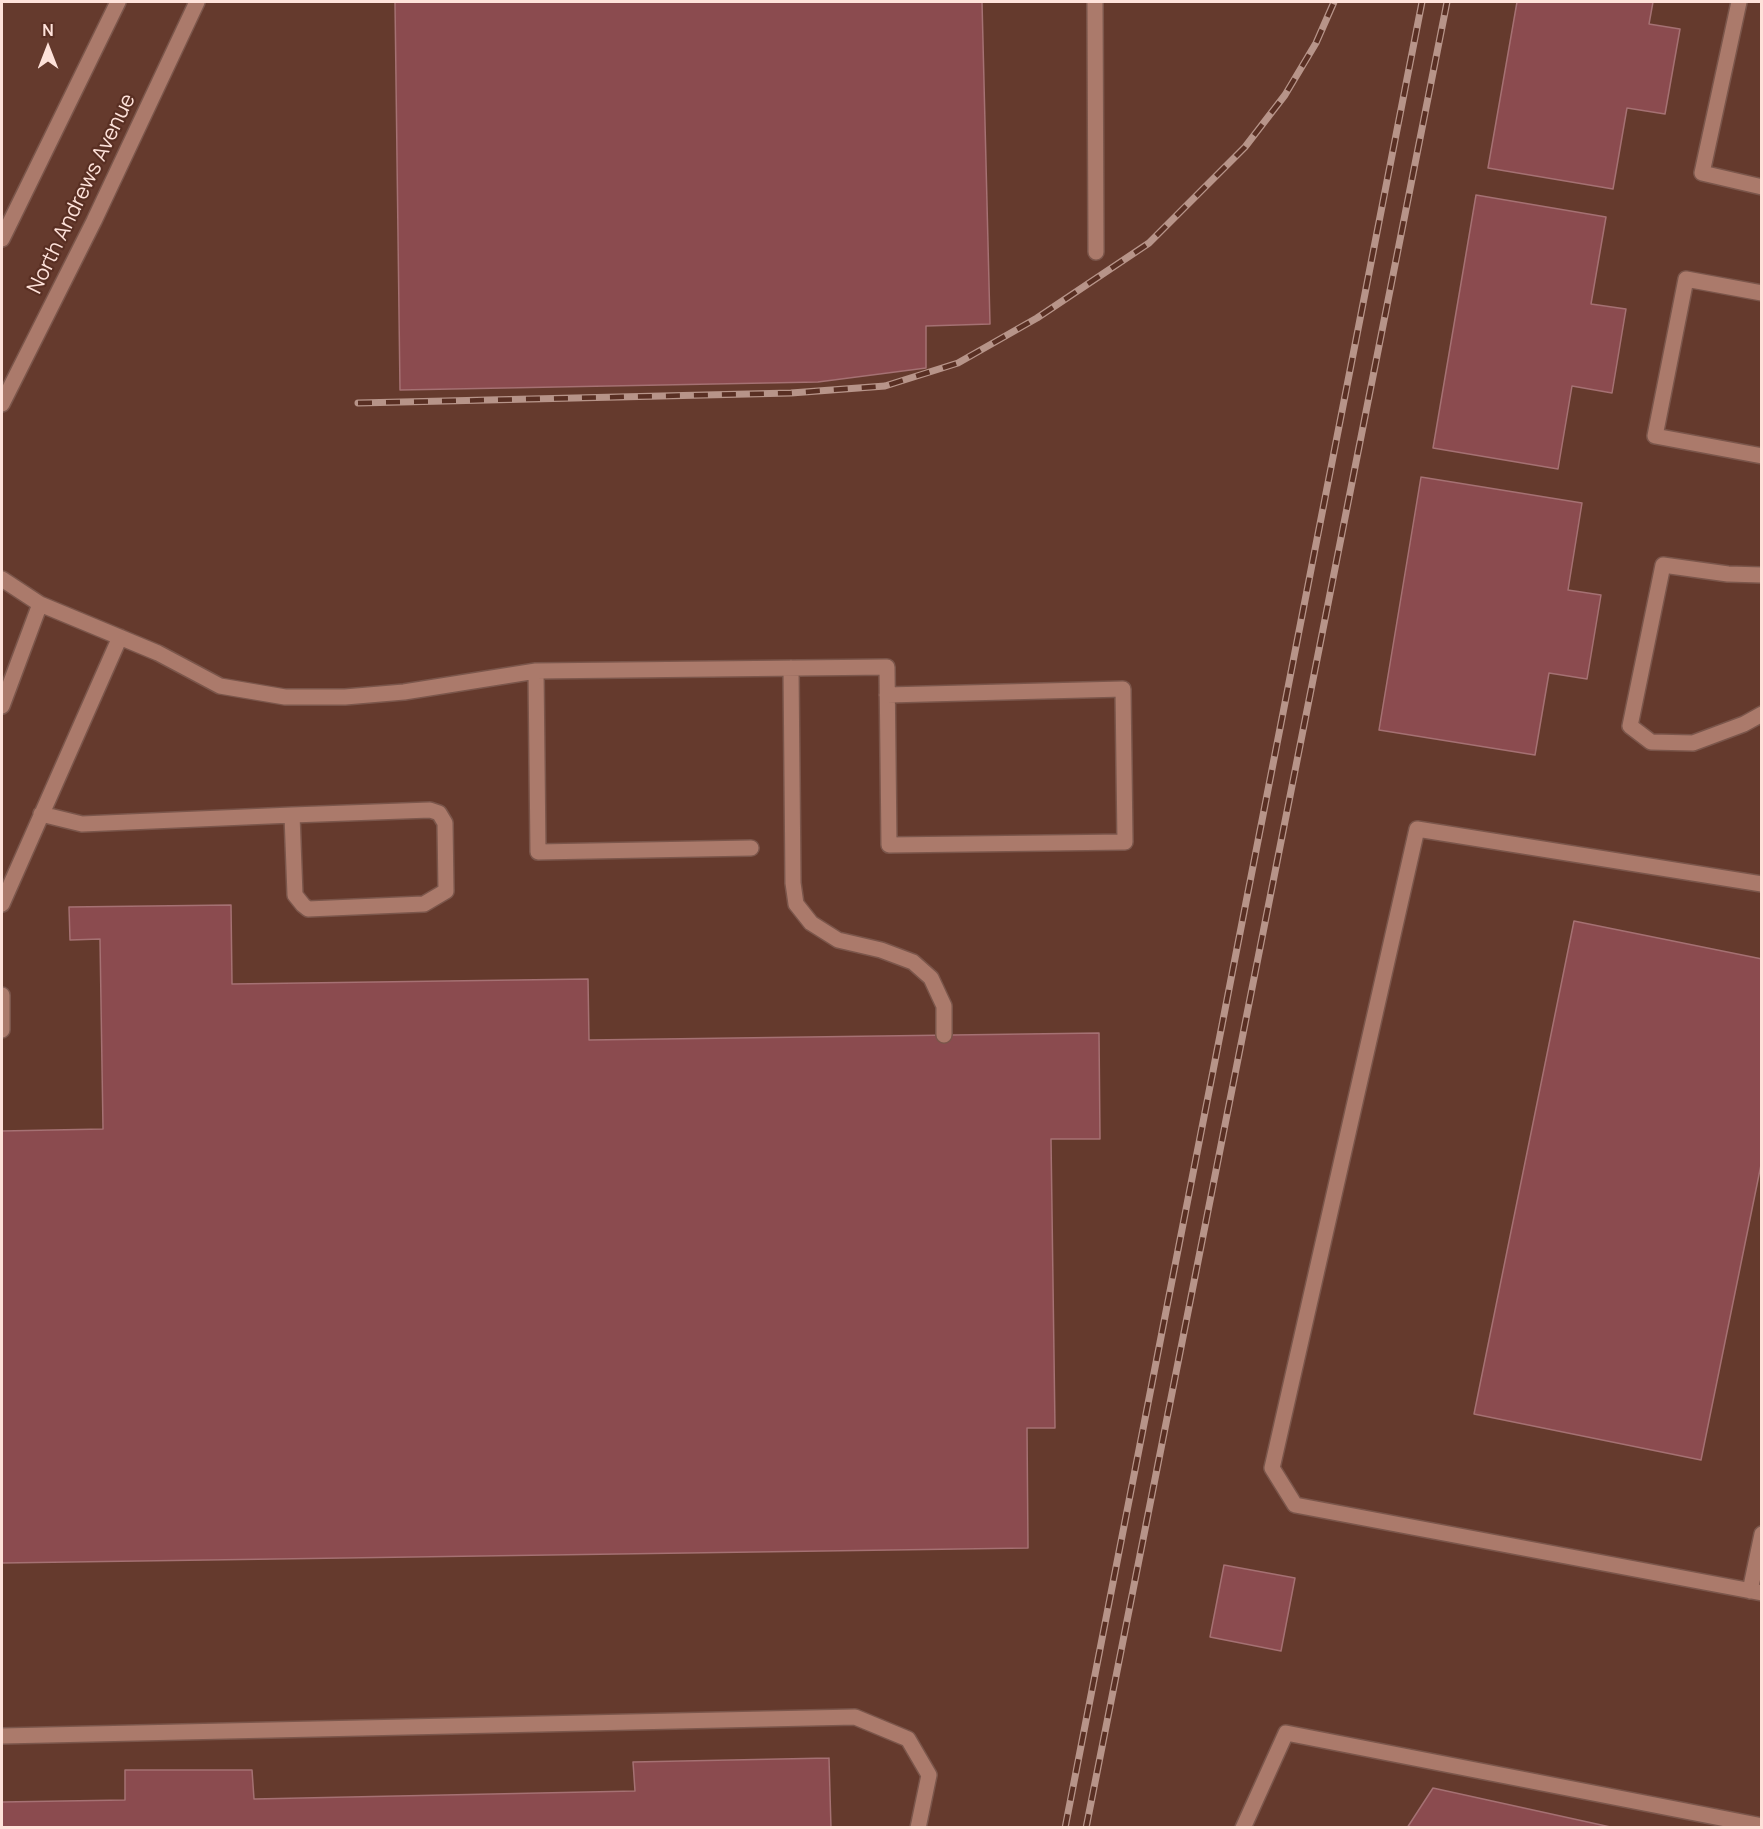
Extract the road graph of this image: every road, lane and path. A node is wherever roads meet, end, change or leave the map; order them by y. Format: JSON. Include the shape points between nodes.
{"nodes":[{"id":1,"x":118,"y":2,"type":"edge"},
{"id":2,"x":197,"y":2,"type":"edge"},
{"id":3,"x":1095,"y":2,"type":"edge"},
{"id":4,"x":1739,"y":2,"type":"edge"},
{"id":5,"x":1761,"y":187,"type":"edge"},
{"id":6,"x":2,"y":239,"type":"edge"},
{"id":7,"x":1096,"y":252,"type":"dead end"},
{"id":8,"x":1761,"y":292,"type":"edge"},
{"id":9,"x":2,"y":404,"type":"edge"},
{"id":10,"x":1761,"y":456,"type":"edge"},
{"id":11,"x":1761,"y":575,"type":"edge"},
{"id":12,"x":2,"y":579,"type":"edge"},
{"id":13,"x":40,"y":604,"type":"junction"},
{"id":14,"x":120,"y":637,"type":"junction"},
{"id":15,"x":791,"y":668,"type":"junction"},
{"id":16,"x":536,"y":671,"type":"junction"},
{"id":17,"x":887,"y":694,"type":"junction"},
{"id":18,"x":2,"y":706,"type":"edge"},
{"id":19,"x":1761,"y":714,"type":"edge"},
{"id":20,"x":41,"y":814,"type":"junction"},
{"id":21,"x":292,"y":815,"type":"junction"},
{"id":22,"x":751,"y":848,"type":"dead end"},
{"id":23,"x":1761,"y":884,"type":"edge"},
{"id":24,"x":2,"y":904,"type":"edge"},
{"id":25,"x":2,"y":995,"type":"edge"},
{"id":26,"x":2,"y":1030,"type":"edge"},
{"id":27,"x":944,"y":1035,"type":"dead end"},
{"id":28,"x":1761,"y":1534,"type":"edge"},
{"id":29,"x":1756,"y":1592,"type":"edge"},
{"id":30,"x":2,"y":1736,"type":"edge"},
{"id":31,"x":1761,"y":1826,"type":"edge"},
{"id":32,"x":918,"y":1827,"type":"edge"},
{"id":33,"x":1243,"y":1827,"type":"edge"}],
"edges":[{"from":1,"to":6,"type":"street"},
{"from":2,"to":9,"type":"street","name":"North Andrews Avenue"},
{"from":3,"to":7,"type":"street"},
{"from":4,"to":5,"type":"street","via":[[1702,173]]},
{"from":8,"to":10,"type":"street","via":[[1686,279],[1655,436]]},
{"from":11,"to":19,"type":"street","via":[[1663,565],[1630,726],[1651,742],[1693,743]]},
{"from":12,"to":13,"type":"street"},
{"from":13,"to":14,"type":"street"},
{"from":13,"to":18,"type":"street"},
{"from":14,"to":16,"type":"street","via":[[220,686],[285,697],[404,692]]},
{"from":14,"to":20,"type":"street"},
{"from":15,"to":16,"type":"street"},
{"from":15,"to":17,"type":"street","via":[[887,667]]},
{"from":15,"to":27,"type":"street","via":[[796,904],[811,923],[838,940],[913,962],[931,978],[944,1006]]},
{"from":16,"to":22,"type":"street","via":[[538,852]]},
{"from":17,"to":17,"type":"street","via":[[889,845],[1125,842],[1123,689]]},
{"from":20,"to":21,"type":"street","via":[[82,824]]},
{"from":20,"to":24,"type":"street"},
{"from":21,"to":21,"type":"street","via":[[295,895],[308,909],[424,904],[446,891],[445,823],[439,813],[430,810]]},
{"from":23,"to":29,"type":"street","via":[[1417,829],[1272,1468],[1295,1504]]},
{"from":25,"to":26,"type":"street"},
{"from":28,"to":29,"type":"street"},
{"from":30,"to":32,"type":"street","via":[[855,1717],[908,1739],[929,1775]]},
{"from":31,"to":33,"type":"street","via":[[1286,1733]]}]}
